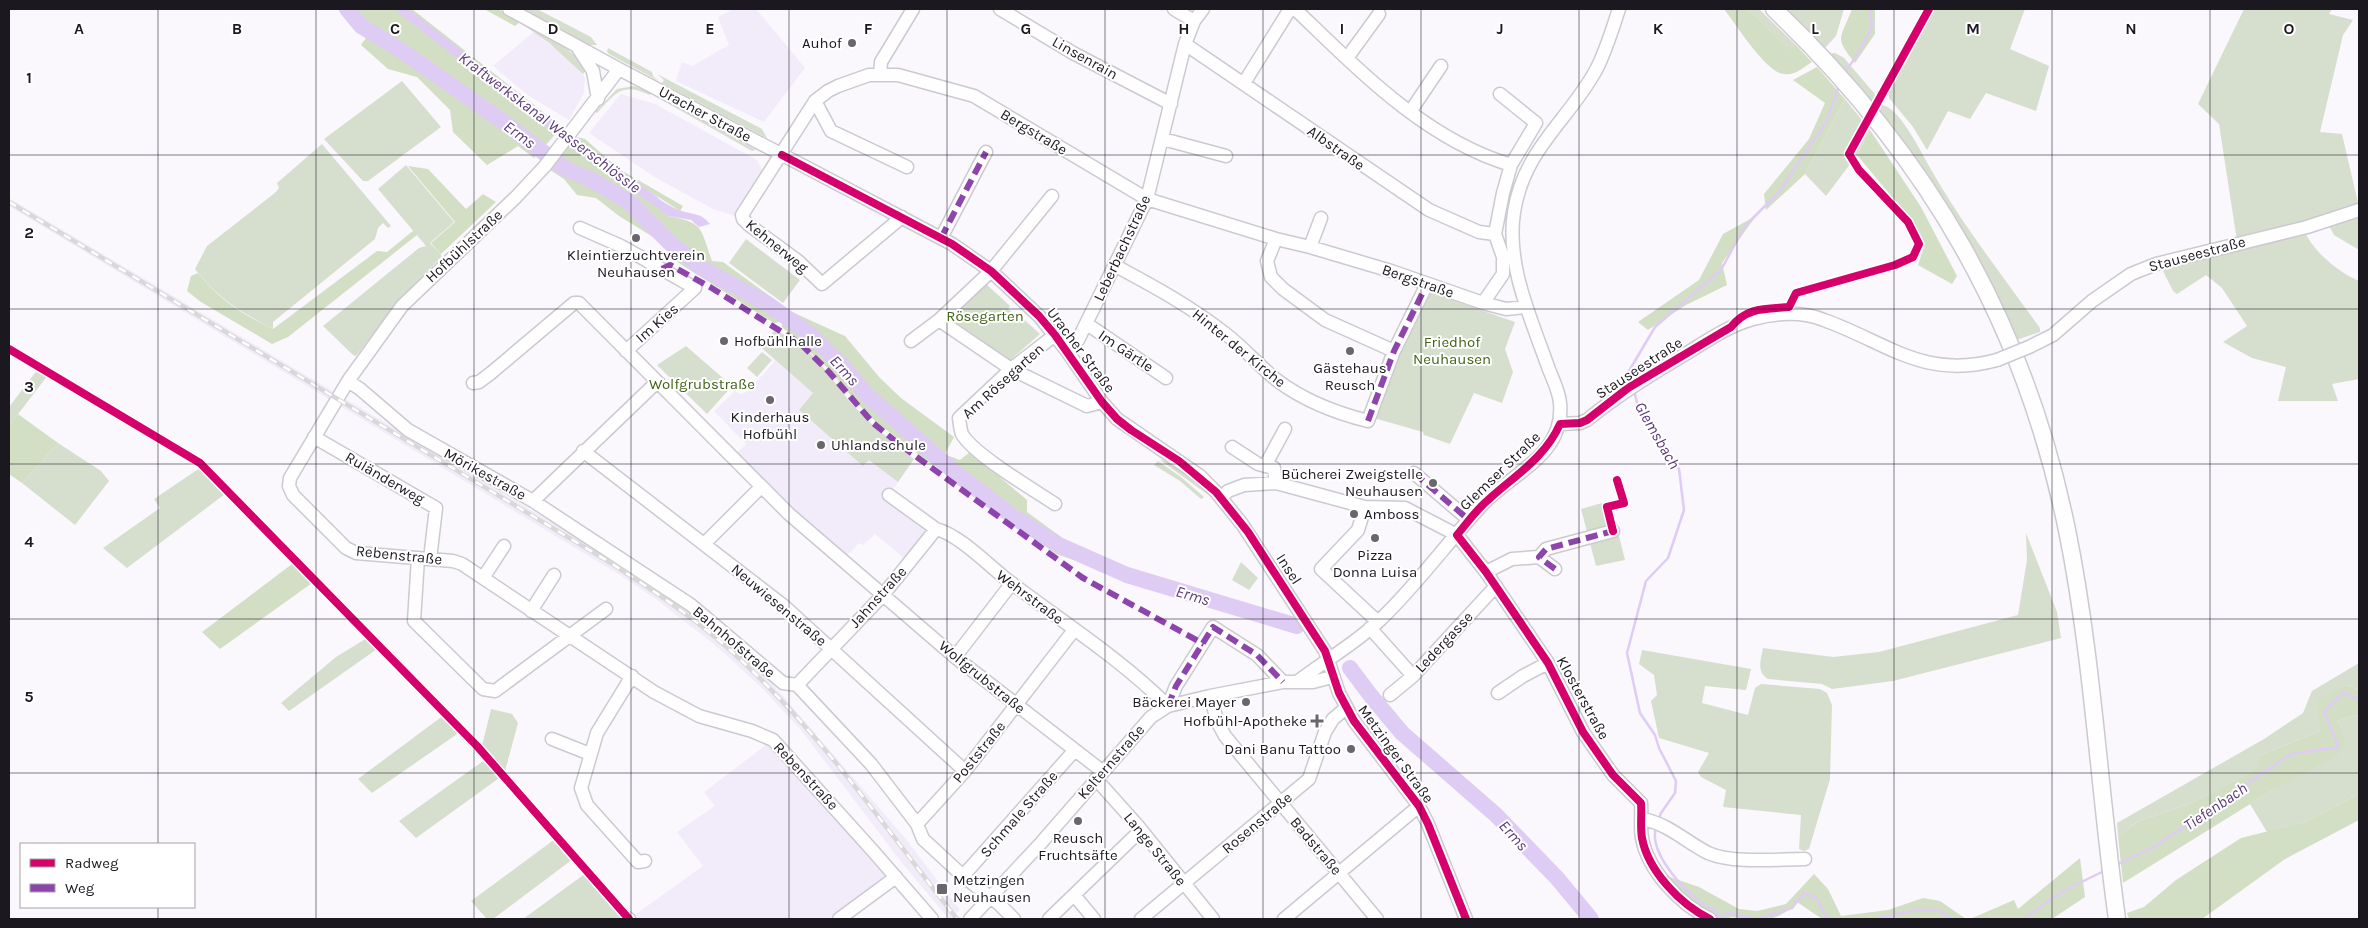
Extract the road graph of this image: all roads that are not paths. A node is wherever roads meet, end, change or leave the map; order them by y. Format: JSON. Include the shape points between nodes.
{"nodes":[{"id":1,"x":509,"y":9,"type":"edge"},
{"id":2,"x":913,"y":9,"type":"edge"},
{"id":3,"x":1000,"y":9,"type":"edge"},
{"id":4,"x":1174,"y":9,"type":"edge"},
{"id":5,"x":1203,"y":9,"type":"edge"},
{"id":6,"x":1290,"y":9,"type":"edge"},
{"id":7,"x":1295,"y":9,"type":"edge"},
{"id":8,"x":1619,"y":9,"type":"edge"},
{"id":9,"x":1774,"y":9,"type":"edge"},
{"id":10,"x":1379,"y":14,"type":"dead end"},
{"id":11,"x":1194,"y":21,"type":"junction"},
{"id":12,"x":1185,"y":44,"type":"junction"},
{"id":13,"x":577,"y":46,"type":"junction"},
{"id":14,"x":1348,"y":58,"type":"junction"},
{"id":15,"x":1441,"y":66,"type":"dead end"},
{"id":16,"x":619,"y":70,"type":"junction"},
{"id":17,"x":880,"y":74,"type":"junction"},
{"id":18,"x":1244,"y":83,"type":"junction"},
{"id":19,"x":1500,"y":94,"type":"dead end"},
{"id":20,"x":598,"y":98,"type":"junction"},
{"id":21,"x":816,"y":101,"type":"junction"},
{"id":22,"x":1171,"y":104,"type":"junction"},
{"id":23,"x":1410,"y":112,"type":"junction"},
{"id":24,"x":1163,"y":139,"type":"junction"},
{"id":25,"x":986,"y":152,"type":"dead end"},
{"id":26,"x":782,"y":155,"type":"junction"},
{"id":27,"x":1226,"y":156,"type":"dead end"},
{"id":28,"x":1511,"y":165,"type":"junction"},
{"id":29,"x":907,"y":167,"type":"dead end"},
{"id":30,"x":1052,"y":196,"type":"dead end"},
{"id":31,"x":1146,"y":199,"type":"junction"},
{"id":32,"x":2359,"y":210,"type":"edge"},
{"id":33,"x":902,"y":217,"type":"junction"},
{"id":34,"x":1321,"y":218,"type":"dead end"},
{"id":35,"x":580,"y":228,"type":"dead end"},
{"id":36,"x":1496,"y":234,"type":"junction"},
{"id":37,"x":941,"y":238,"type":"junction"},
{"id":38,"x":1276,"y":239,"type":"junction"},
{"id":39,"x":1310,"y":247,"type":"junction"},
{"id":40,"x":1114,"y":265,"type":"junction"},
{"id":41,"x":991,"y":271,"type":"junction"},
{"id":42,"x":1427,"y":284,"type":"junction"},
{"id":43,"x":1483,"y":303,"type":"junction"},
{"id":44,"x":1526,"y":307,"type":"junction"},
{"id":45,"x":939,"y":320,"type":"junction"},
{"id":46,"x":1086,"y":324,"type":"junction"},
{"id":47,"x":1055,"y":335,"type":"junction"},
{"id":48,"x":910,"y":341,"type":"dead end"},
{"id":49,"x":626,"y":351,"type":"junction"},
{"id":50,"x":1068,"y":351,"type":"junction"},
{"id":51,"x":1394,"y":351,"type":"junction"},
{"id":52,"x":1011,"y":369,"type":"junction"},
{"id":53,"x":1166,"y":378,"type":"dead end"},
{"id":54,"x":348,"y":381,"type":"junction"},
{"id":55,"x":657,"y":382,"type":"junction"},
{"id":56,"x":473,"y":383,"type":"dead end"},
{"id":57,"x":337,"y":399,"type":"joint"},
{"id":58,"x":1102,"y":402,"type":"junction"},
{"id":59,"x":1560,"y":424,"type":"junction"},
{"id":60,"x":1285,"y":429,"type":"dead end"},
{"id":61,"x":314,"y":437,"type":"junction"},
{"id":62,"x":1232,"y":447,"type":"dead end"},
{"id":63,"x":584,"y":451,"type":"junction"},
{"id":64,"x":1265,"y":466,"type":"junction"},
{"id":65,"x":1414,"y":473,"type":"dead end"},
{"id":66,"x":1276,"y":483,"type":"junction"},
{"id":67,"x":761,"y":487,"type":"junction"},
{"id":68,"x":889,"y":495,"type":"dead end"},
{"id":69,"x":1221,"y":498,"type":"junction"},
{"id":70,"x":533,"y":501,"type":"junction"},
{"id":71,"x":1055,"y":504,"type":"dead end"},
{"id":72,"x":1365,"y":507,"type":"junction"},
{"id":73,"x":1469,"y":520,"type":"junction"},
{"id":74,"x":936,"y":529,"type":"junction"},
{"id":75,"x":1614,"y":531,"type":"dead end"},
{"id":76,"x":1457,"y":535,"type":"junction"},
{"id":77,"x":704,"y":544,"type":"junction"},
{"id":78,"x":504,"y":546,"type":"dead end"},
{"id":79,"x":1539,"y":557,"type":"junction"},
{"id":80,"x":424,"y":559,"type":"junction"},
{"id":81,"x":1555,"y":569,"type":"dead end"},
{"id":82,"x":1486,"y":572,"type":"junction"},
{"id":83,"x":554,"y":575,"type":"dead end"},
{"id":84,"x":483,"y":578,"type":"junction"},
{"id":85,"x":1012,"y":583,"type":"junction"},
{"id":86,"x":1496,"y":586,"type":"junction"},
{"id":87,"x":883,"y":595,"type":"junction"},
{"id":88,"x":606,"y":609,"type":"dead end"},
{"id":89,"x":531,"y":611,"type":"junction"},
{"id":90,"x":1374,"y":625,"type":"junction"},
{"id":91,"x":1074,"y":630,"type":"junction"},
{"id":92,"x":568,"y":636,"type":"junction"},
{"id":93,"x":831,"y":648,"type":"junction"},
{"id":94,"x":955,"y":657,"type":"junction"},
{"id":95,"x":1327,"y":659,"type":"junction"},
{"id":96,"x":1548,"y":663,"type":"junction"},
{"id":97,"x":632,"y":676,"type":"junction"},
{"id":98,"x":1413,"y":676,"type":"junction"},
{"id":99,"x":1332,"y":677,"type":"junction"},
{"id":100,"x":1283,"y":682,"type":"junction"},
{"id":101,"x":1297,"y":682,"type":"junction"},
{"id":102,"x":797,"y":685,"type":"junction"},
{"id":103,"x":1498,"y":693,"type":"dead end"},
{"id":104,"x":1390,"y":695,"type":"dead end"},
{"id":105,"x":1210,"y":696,"type":"junction"},
{"id":106,"x":1017,"y":706,"type":"junction"},
{"id":107,"x":1168,"y":706,"type":"junction"},
{"id":108,"x":1346,"y":708,"type":"junction"},
{"id":109,"x":552,"y":739,"type":"dead end"},
{"id":110,"x":1074,"y":751,"type":"junction"},
{"id":111,"x":590,"y":754,"type":"junction"},
{"id":112,"x":965,"y":771,"type":"junction"},
{"id":113,"x":1099,"y":775,"type":"junction"},
{"id":114,"x":1280,"y":804,"type":"junction"},
{"id":115,"x":1419,"y":806,"type":"junction"},
{"id":116,"x":1646,"y":820,"type":"junction"},
{"id":117,"x":917,"y":824,"type":"junction"},
{"id":118,"x":1141,"y":830,"type":"junction"},
{"id":119,"x":1805,"y":858,"type":"dead end"},
{"id":120,"x":644,"y":861,"type":"dead end"},
{"id":121,"x":1338,"y":873,"type":"junction"},
{"id":122,"x":963,"y":876,"type":"junction"},
{"id":123,"x":896,"y":877,"type":"junction"},
{"id":124,"x":1183,"y":885,"type":"junction"},
{"id":125,"x":1074,"y":895,"type":"junction"},
{"id":126,"x":990,"y":898,"type":"junction"},
{"id":127,"x":839,"y":919,"type":"edge"},
{"id":128,"x":932,"y":919,"type":"edge"},
{"id":129,"x":970,"y":919,"type":"edge"},
{"id":130,"x":1014,"y":919,"type":"edge"},
{"id":131,"x":1050,"y":919,"type":"edge"},
{"id":132,"x":1094,"y":919,"type":"edge"},
{"id":133,"x":1141,"y":919,"type":"edge"},
{"id":134,"x":1213,"y":919,"type":"edge"},
{"id":135,"x":1284,"y":919,"type":"edge"},
{"id":136,"x":1377,"y":919,"type":"edge"},
{"id":137,"x":1466,"y":919,"type":"edge"},
{"id":138,"x":1710,"y":919,"type":"edge"},
{"id":139,"x":2117,"y":919,"type":"edge"}],
"edges":[{"from":1,"to":13,"type":"street","name":"Uracher Straße"},
{"from":2,"to":17,"type":"street","via":[[881,62]]},
{"from":3,"to":22,"type":"street","name":"Linsenrain","via":[[1073,53]]},
{"from":4,"to":11,"type":"street"},
{"from":5,"to":11,"type":"street","name":"Leberbachstraße"},
{"from":6,"to":18,"type":"street"},
{"from":7,"to":14,"type":"street"},
{"from":8,"to":44,"type":"street","via":[[1596,70],[1542,145],[1523,179],[1512,229]]},
{"from":9,"to":139,"type":"main road","via":[[1846,83],[1896,144],[1934,198],[1966,252],[2006,333],[2034,403],[2067,532],[2090,680]]},
{"from":10,"to":14,"type":"street"},
{"from":11,"to":12,"type":"street","name":"Leberbachstraße"},
{"from":12,"to":18,"type":"street","name":"Albstraße"},
{"from":12,"to":22,"type":"street","name":"Leberbachstraße"},
{"from":13,"to":16,"type":"street","name":"Uracher Straße"},
{"from":13,"to":20,"type":"street","via":[[593,71]]},
{"from":14,"to":23,"type":"street","via":[[1382,91]]},
{"from":15,"to":23,"type":"street"},
{"from":16,"to":20,"type":"street","name":"Hofbühlstraße"},
{"from":16,"to":26,"type":"street","name":"Uracher Straße"},
{"from":17,"to":21,"type":"street","name":"Bergstraße","via":[[838,86]]},
{"from":17,"to":31,"type":"street","name":"Bergstraße","via":[[898,75],[974,96]]},
{"from":18,"to":36,"type":"street","name":"Albstraße","via":[[1429,210],[1479,232]]},
{"from":19,"to":28,"type":"street","via":[[1536,122]]},
{"from":20,"to":54,"type":"street","name":"Hofbühlstraße","via":[[545,166],[516,197],[410,297]]},
{"from":21,"to":26,"type":"street","name":"Bergstraße"},
{"from":21,"to":29,"type":"street","via":[[831,131]]},
{"from":22,"to":24,"type":"street","name":"Leberbachstraße"},
{"from":23,"to":28,"type":"street","via":[[1460,143]]},
{"from":24,"to":27,"type":"street"},
{"from":24,"to":31,"type":"street","name":"Leberbachstraße"},
{"from":25,"to":37,"type":"street"},
{"from":26,"to":33,"type":"street","name":"Uracher Straße"},
{"from":26,"to":33,"type":"street","name":"Kehnerweg","via":[[743,212],[743,219],[798,261],[822,284]]},
{"from":28,"to":36,"type":"street"},
{"from":30,"to":41,"type":"street"},
{"from":31,"to":38,"type":"street","name":"Bergstraße"},
{"from":31,"to":40,"type":"street","name":"Leberbachstraße"},
{"from":32,"to":59,"type":"street","name":"Stauseestraße","bridge":true,"via":[[2307,227],[2156,264],[2131,274],[2092,301],[2053,335],[1983,364],[1946,367],[1924,363],[1822,319],[1786,313],[1752,319],[1731,327],[1632,386],[1587,420]]},
{"from":33,"to":37,"type":"street","name":"Uracher Straße"},
{"from":34,"to":39,"type":"street"},
{"from":35,"to":49,"type":"street","name":"Im Kies","via":[[621,246],[695,288]]},
{"from":36,"to":43,"type":"street","via":[[1503,257],[1503,274]]},
{"from":37,"to":41,"type":"street","name":"Uracher Straße"},
{"from":38,"to":39,"type":"street","name":"Bergstraße"},
{"from":38,"to":51,"type":"street","via":[[1267,261],[1271,277],[1277,283],[1324,320]]},
{"from":39,"to":42,"type":"street","name":"Bergstraße"},
{"from":40,"to":46,"type":"street","name":"Leberbachstraße"},
{"from":40,"to":51,"type":"street","name":"Hinter der Kirche","via":[[1196,312],[1229,336],[1278,381],[1307,400],[1338,413],[1368,421]]},
{"from":41,"to":45,"type":"street"},
{"from":41,"to":47,"type":"street","name":"Uracher Straße"},
{"from":42,"to":43,"type":"street","name":"Bergstraße"},
{"from":42,"to":51,"type":"street"},
{"from":43,"to":44,"type":"street","name":"Bergstraße","via":[[1506,309]]},
{"from":44,"to":59,"type":"street","via":[[1560,401]]},
{"from":45,"to":48,"type":"street"},
{"from":45,"to":52,"type":"street"},
{"from":46,"to":50,"type":"street","name":"Leberbachstraße"},
{"from":46,"to":53,"type":"street","name":"Im Gärtle"},
{"from":47,"to":50,"type":"street","name":"Uracher Straße"},
{"from":47,"to":52,"type":"street","name":"Am Rösegarten"},
{"from":49,"to":55,"type":"street","name":"Wolfgrubstraße"},
{"from":49,"to":56,"type":"street","name":"Im Kies","via":[[577,302],[479,382]]},
{"from":50,"to":58,"type":"street","name":"Uracher Straße"},
{"from":52,"to":58,"type":"street","via":[[1087,406]]},
{"from":52,"to":71,"type":"street","name":"Am Rösegarten","via":[[964,412],[959,418],[960,428],[967,440],[992,461]]},
{"from":54,"to":57,"type":"street","name":"Hofbühlstraße"},
{"from":54,"to":70,"type":"street","name":"Mörikestraße","via":[[408,430]]},
{"from":55,"to":63,"type":"street","name":"Mörikestraße"},
{"from":55,"to":67,"type":"street","name":"Wolfgrubstraße"},
{"from":57,"to":61,"type":"street","name":"Rebenstraße"},
{"from":58,"to":69,"type":"street","name":"Uracher Straße","via":[[1122,423],[1193,471]]},
{"from":59,"to":73,"type":"street","name":"Glemser Straße","via":[[1552,440],[1533,463],[1487,500]]},
{"from":60,"to":64,"type":"street"},
{"from":61,"to":80,"type":"street","name":"Ruländerweg","via":[[436,508]]},
{"from":61,"to":80,"type":"street","name":"Rebenstraße","via":[[290,478],[293,495],[346,548],[356,553]]},
{"from":62,"to":64,"type":"street"},
{"from":63,"to":70,"type":"street","name":"Mörikestraße"},
{"from":63,"to":77,"type":"street","name":"Neuwiesenstraße"},
{"from":64,"to":66,"type":"street","via":[[1274,468]]},
{"from":65,"to":73,"type":"street"},
{"from":66,"to":69,"type":"street","via":[[1244,484]]},
{"from":66,"to":72,"type":"street"},
{"from":67,"to":77,"type":"street"},
{"from":67,"to":87,"type":"street","name":"Wolfgrubstraße"},
{"from":68,"to":74,"type":"street","name":"Wehrstraße"},
{"from":69,"to":95,"type":"street","name":"Insel","via":[[1248,532]]},
{"from":70,"to":102,"type":"street","name":"Bahnhofstraße","via":[[691,605],[783,683]]},
{"from":72,"to":76,"type":"street","via":[[1405,508]]},
{"from":72,"to":90,"type":"street","via":[[1358,530],[1321,569]]},
{"from":73,"to":76,"type":"street","name":"Glemser Straße"},
{"from":74,"to":85,"type":"street","name":"Wehrstraße"},
{"from":74,"to":87,"type":"street","name":"Jahnstraße"},
{"from":75,"to":79,"type":"street","via":[[1546,549]]},
{"from":76,"to":82,"type":"street","name":"Klosterstraße"},
{"from":76,"to":90,"type":"street","via":[[1412,588]]},
{"from":77,"to":93,"type":"street","name":"Neuwiesenstraße","via":[[784,606]]},
{"from":78,"to":84,"type":"street"},
{"from":79,"to":81,"type":"street"},
{"from":79,"to":82,"type":"street","via":[[1512,559]]},
{"from":80,"to":84,"type":"street","name":"Rebenstraße","via":[[453,561]]},
{"from":80,"to":92,"type":"street","via":[[414,621],[483,689],[495,691]]},
{"from":82,"to":86,"type":"street","name":"Klosterstraße"},
{"from":83,"to":89,"type":"street"},
{"from":84,"to":89,"type":"street","name":"Rebenstraße"},
{"from":85,"to":91,"type":"street","name":"Wehrstraße"},
{"from":85,"to":94,"type":"street"},
{"from":86,"to":96,"type":"street","name":"Klosterstraße"},
{"from":86,"to":98,"type":"street","name":"Ledergasse"},
{"from":87,"to":93,"type":"street","name":"Jahnstraße"},
{"from":87,"to":94,"type":"street","name":"Wolfgrubstraße"},
{"from":88,"to":92,"type":"street"},
{"from":89,"to":92,"type":"street","name":"Rebenstraße"},
{"from":90,"to":95,"type":"street"},
{"from":90,"to":98,"type":"street"},
{"from":91,"to":106,"type":"street","name":"Poststraße"},
{"from":91,"to":107,"type":"street","name":"Wehrstraße"},
{"from":92,"to":97,"type":"street","name":"Rebenstraße"},
{"from":93,"to":102,"type":"street","name":"Jahnstraße"},
{"from":93,"to":112,"type":"street","name":"Neuwiesenstraße"},
{"from":94,"to":106,"type":"street","name":"Wolfgrubstraße"},
{"from":95,"to":99,"type":"street","name":"Metzinger Straße"},
{"from":95,"to":101,"type":"street"},
{"from":96,"to":103,"type":"street"},
{"from":96,"to":116,"type":"street","name":"Klosterstraße","via":[[1583,732],[1613,774],[1641,803]]},
{"from":97,"to":111,"type":"street","via":[[602,724]]},
{"from":97,"to":123,"type":"street","name":"Rebenstraße","via":[[690,712],[773,740]]},
{"from":98,"to":104,"type":"street","name":"Ledergasse"},
{"from":99,"to":101,"type":"street","name":"Kelternstraße"},
{"from":99,"to":108,"type":"street","name":"Metzinger Straße"},
{"from":100,"to":101,"type":"street","name":"Kelternstraße"},
{"from":100,"to":105,"type":"street","name":"Kelternstraße"},
{"from":100,"to":107,"type":"street","via":[[1257,655],[1213,627],[1176,686]]},
{"from":102,"to":117,"type":"street","name":"Bahnhofstraße","via":[[871,764]]},
{"from":105,"to":107,"type":"street","name":"Kelternstraße"},
{"from":105,"to":114,"type":"street","name":"Badstraße","via":[[1223,733]]},
{"from":106,"to":110,"type":"street","name":"Wolfgrubstraße"},
{"from":106,"to":112,"type":"street","name":"Poststraße"},
{"from":107,"to":113,"type":"street","name":"Kelternstraße","via":[[1151,717]]},
{"from":108,"to":114,"type":"street","name":"Rosenstraße","via":[[1333,719],[1325,732],[1309,779]]},
{"from":108,"to":115,"type":"street","name":"Metzinger Straße"},
{"from":109,"to":111,"type":"street"},
{"from":110,"to":113,"type":"street","name":"Wolfgrubstraße"},
{"from":110,"to":122,"type":"street","name":"Schmale Straße"},
{"from":111,"to":120,"type":"street","via":[[581,788],[587,805],[638,862]]},
{"from":112,"to":117,"type":"street","name":"Poststraße"},
{"from":113,"to":118,"type":"street","name":"Lange Straße"},
{"from":113,"to":126,"type":"street","name":"Kelternstraße"},
{"from":114,"to":121,"type":"street","name":"Badstraße"},
{"from":114,"to":124,"type":"street","name":"Rosenstraße"},
{"from":115,"to":121,"type":"street"},
{"from":115,"to":137,"type":"street","name":"Metzinger Straße"},
{"from":116,"to":119,"type":"street","via":[[1664,825],[1714,854],[1732,858]]},
{"from":116,"to":138,"type":"street","name":"Klosterstraße","via":[[1642,838],[1666,885],[1693,911]]},
{"from":117,"to":122,"type":"street","name":"Bahnhofstraße","via":[[923,838]]},
{"from":118,"to":124,"type":"street","name":"Lange Straße"},
{"from":118,"to":125,"type":"street"},
{"from":121,"to":135,"type":"street"},
{"from":121,"to":136,"type":"street","name":"Badstraße"},
{"from":122,"to":126,"type":"street","name":"Bahnhofstraße"},
{"from":123,"to":127,"type":"street"},
{"from":123,"to":128,"type":"street","name":"Rebenstraße"},
{"from":124,"to":133,"type":"street","name":"Rosenstraße"},
{"from":124,"to":134,"type":"street","name":"Lange Straße"},
{"from":125,"to":131,"type":"street"},
{"from":125,"to":132,"type":"street"},
{"from":126,"to":129,"type":"street","name":"Kelternstraße"},
{"from":126,"to":130,"type":"street","name":"Bahnhofstraße"}]}
